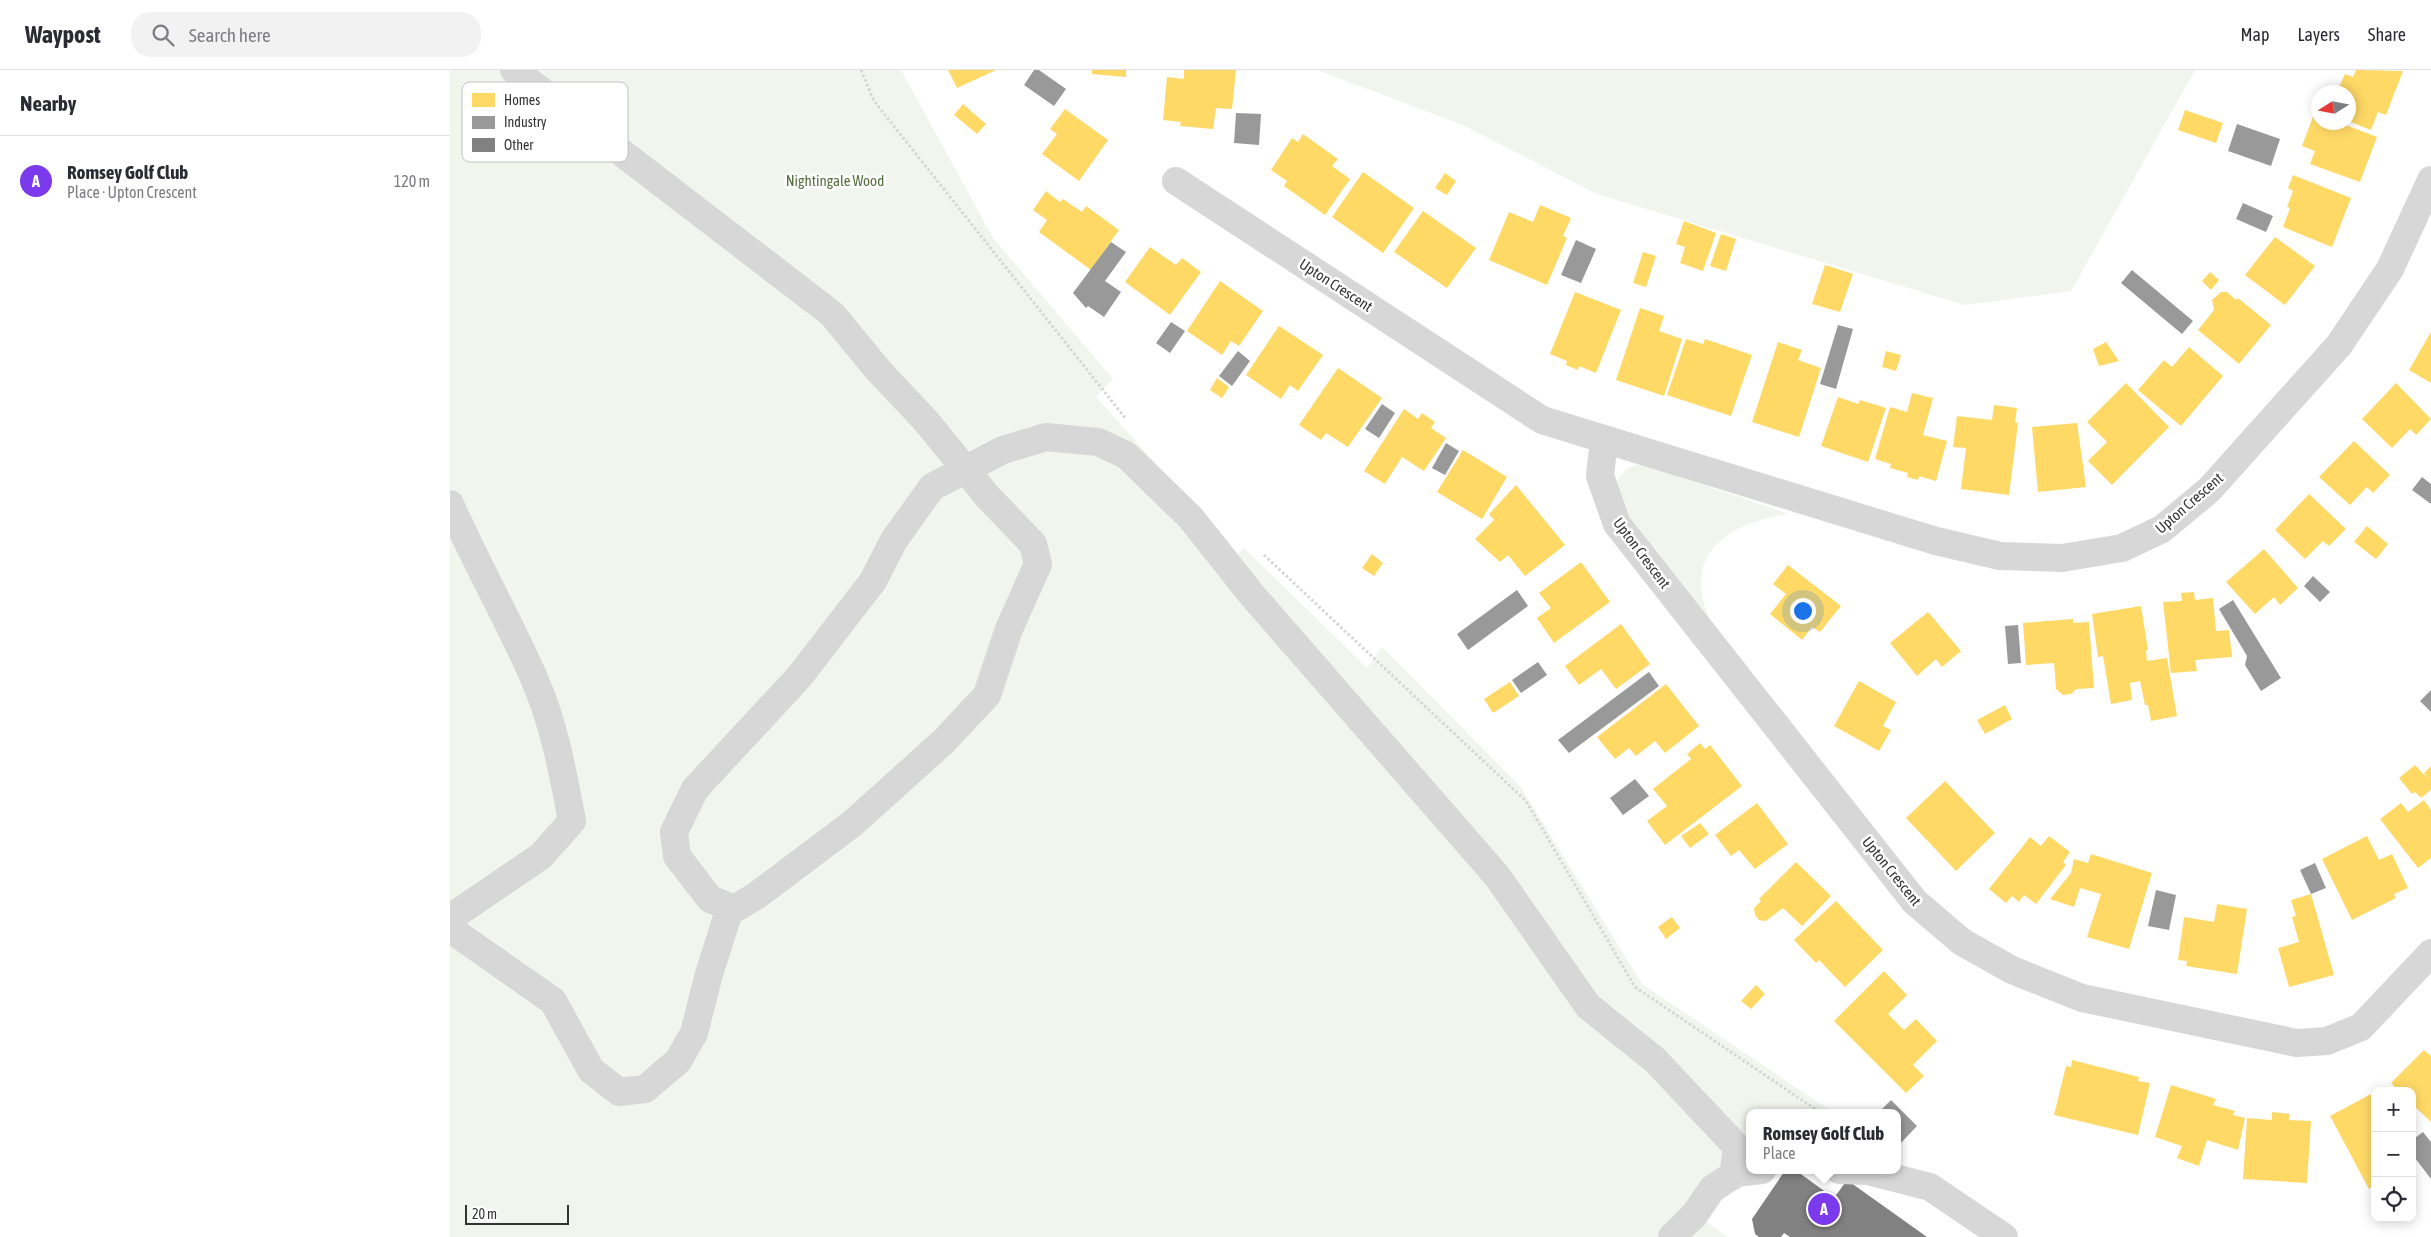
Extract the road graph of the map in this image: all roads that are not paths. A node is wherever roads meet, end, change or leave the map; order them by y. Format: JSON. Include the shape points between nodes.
{"nodes":[{"id":1,"x":514,"y":70,"type":"edge"},
{"id":2,"x":530,"y":82,"type":"edge"},
{"id":3,"x":628,"y":157,"type":"edge"},
{"id":4,"x":2431,"y":180,"type":"edge"},
{"id":5,"x":1176,"y":182,"type":"dead end"},
{"id":6,"x":1604,"y":439,"type":"junction"},
{"id":7,"x":964,"y":470,"type":"junction"},
{"id":8,"x":450,"y":504,"type":"edge"},
{"id":9,"x":730,"y":908,"type":"junction"},
{"id":10,"x":450,"y":918,"type":"edge"},
{"id":11,"x":450,"y":928,"type":"edge"},
{"id":12,"x":2431,"y":953,"type":"edge"},
{"id":13,"x":1746,"y":1172,"type":"edge"},
{"id":14,"x":1880,"y":1174,"type":"edge"},
{"id":15,"x":1733,"y":1176,"type":"junction"},
{"id":16,"x":1672,"y":1237,"type":"edge"},
{"id":17,"x":2004,"y":1237,"type":"edge"}],
"edges":[{"from":1,"to":2,"type":"street"},
{"from":3,"to":7,"type":"street","via":[[832,314],[926,421]]},
{"from":4,"to":6,"type":"street","name":"Upton Crescent","via":[[2390,269],[2339,345],[2208,490],[2162,530],[2122,548],[2062,558],[2000,556],[1936,542]]},
{"from":5,"to":6,"type":"street","name":"Upton Crescent","via":[[1542,420]]},
{"from":6,"to":12,"type":"street","name":"Upton Crescent","via":[[1600,476],[1617,524],[1915,902],[1962,942],[2012,970],[2082,998],[2297,1043],[2327,1041],[2361,1027]]},
{"from":7,"to":9,"type":"street","via":[[932,487],[894,540],[873,581],[799,677],[695,789],[674,832],[677,856],[710,900]]},
{"from":7,"to":9,"type":"street","via":[[1033,544],[1038,564],[1009,629],[987,695],[944,741],[853,823],[756,896],[734,909]]},
{"from":7,"to":15,"type":"street","via":[[1003,450],[1046,438],[1098,442],[1126,454],[1190,517],[1252,595],[1497,876],[1588,1006],[1655,1060],[1737,1147]]},
{"from":8,"to":10,"type":"street","via":[[535,680],[561,759],[572,821],[541,856]]},
{"from":9,"to":11,"type":"street","via":[[694,1033],[678,1061],[645,1089],[620,1092],[591,1070],[553,1001]]},
{"from":13,"to":15,"type":"street"},
{"from":14,"to":17,"type":"street","via":[[1930,1187]]},
{"from":15,"to":16,"type":"street","via":[[1712,1189],[1695,1214]]}]}
